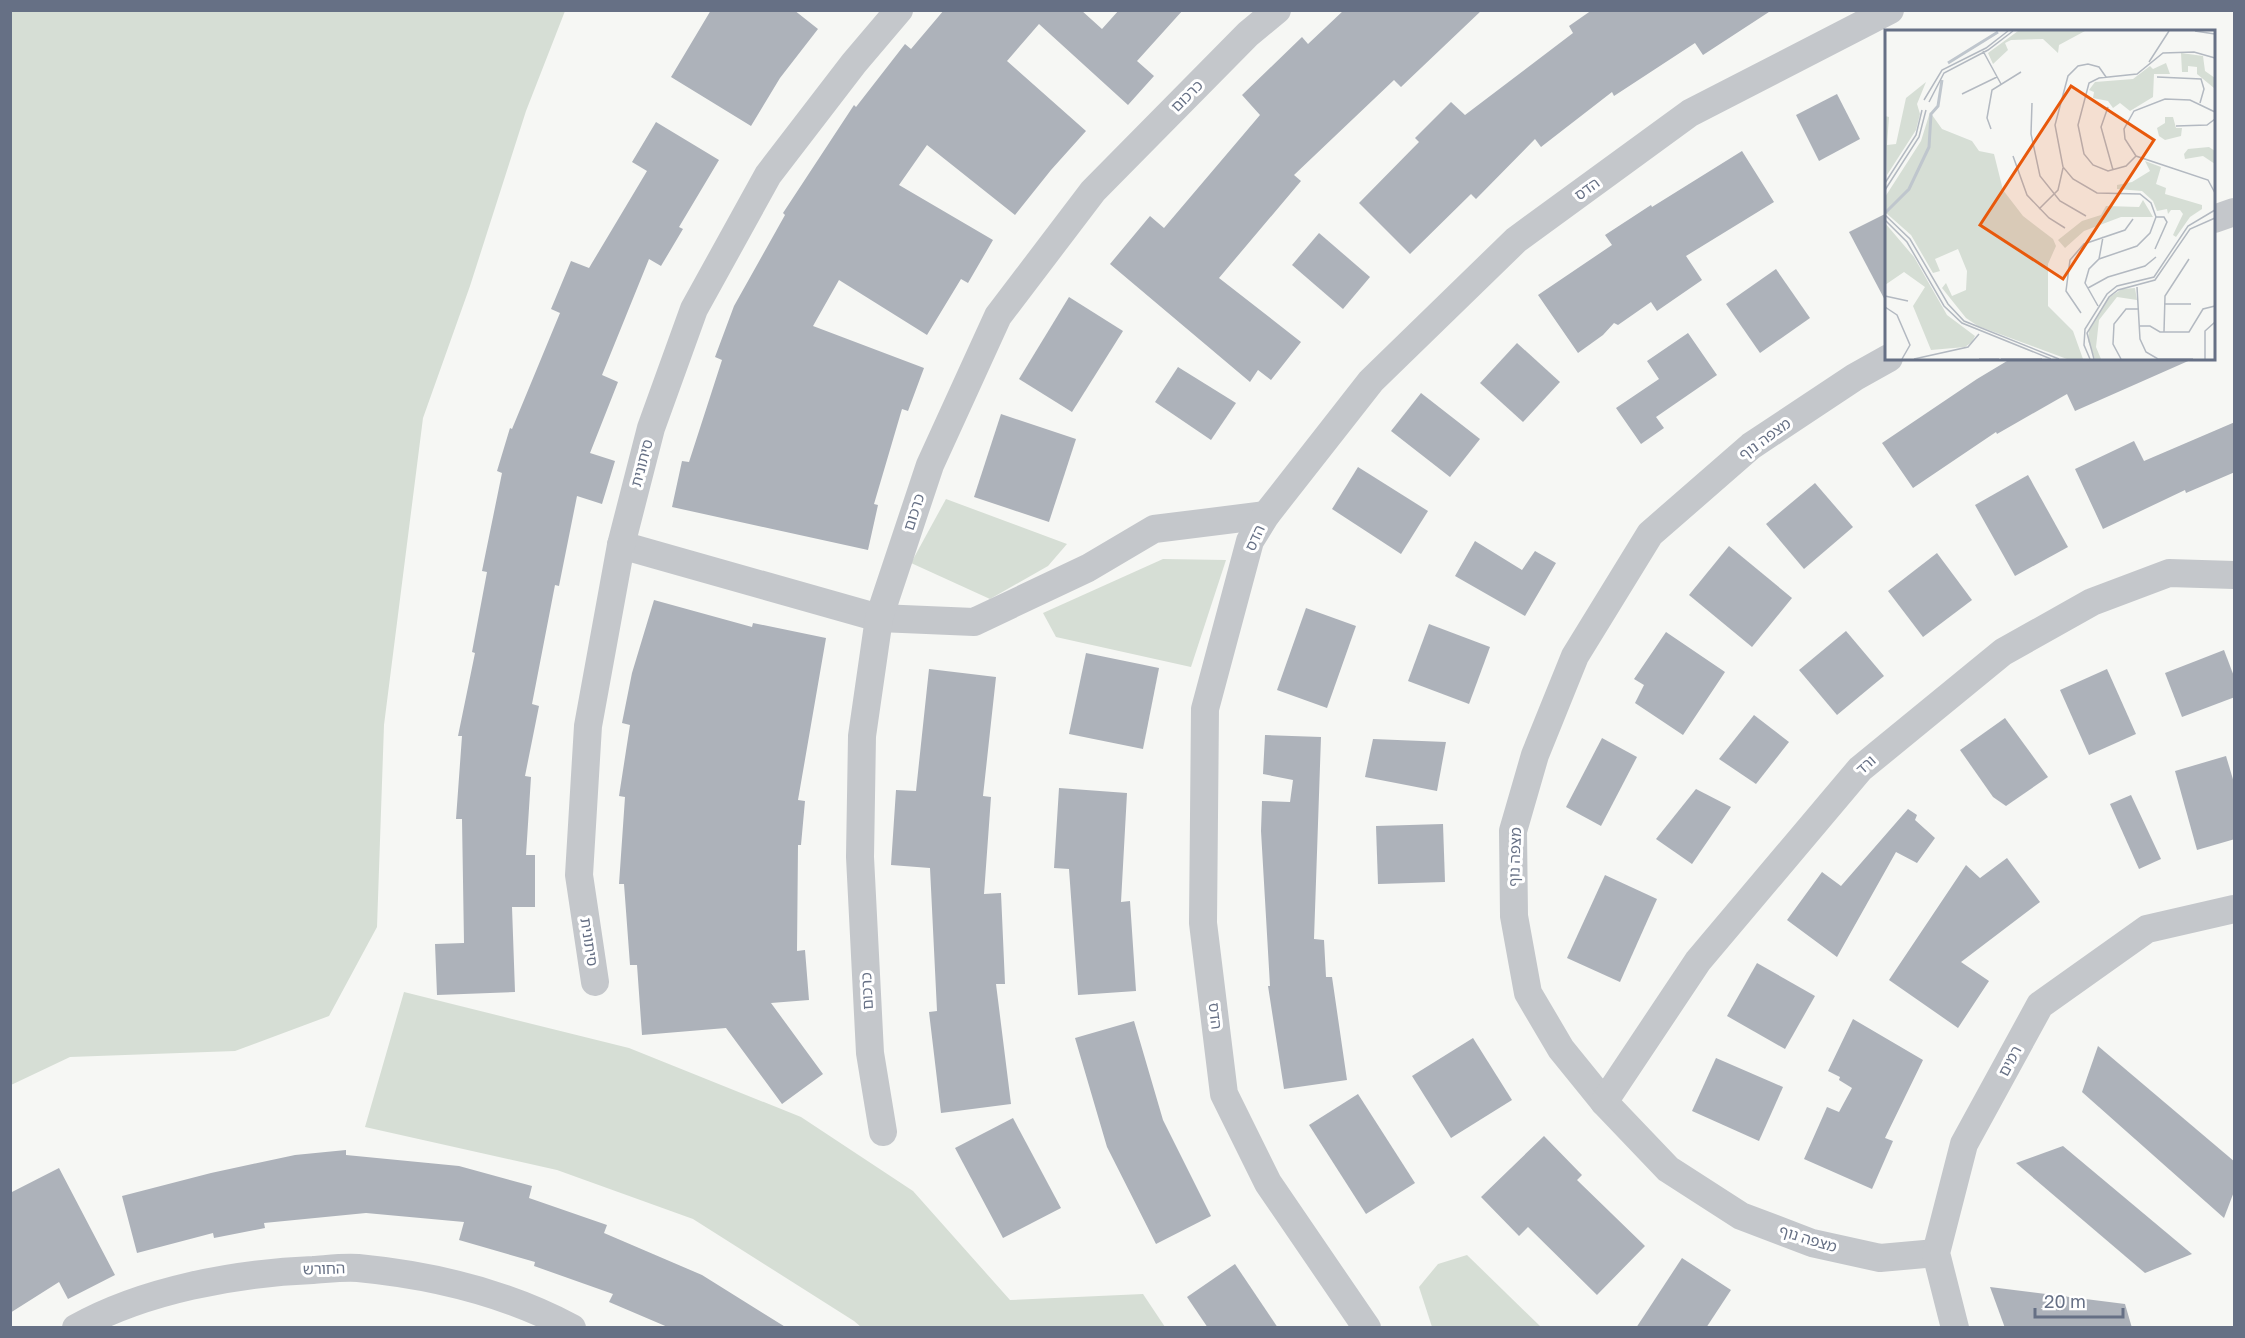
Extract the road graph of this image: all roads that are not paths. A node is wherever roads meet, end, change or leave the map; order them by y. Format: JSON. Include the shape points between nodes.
{"nodes":[{"id":1,"x":899,"y":10,"type":"edge"},
{"id":2,"x":1277,"y":10,"type":"edge"},
{"id":3,"x":1890,"y":10,"type":"edge"},
{"id":4,"x":2235,"y":212,"type":"edge"},
{"id":5,"x":2215,"y":219,"type":"edge"},
{"id":6,"x":1885,"y":360,"type":"edge"},
{"id":7,"x":1266,"y":516,"type":"junction"},
{"id":8,"x":621,"y":545,"type":"junction"},
{"id":9,"x":2235,"y":575,"type":"edge"},
{"id":10,"x":879,"y":618,"type":"junction"},
{"id":11,"x":2235,"y":909,"type":"edge"},
{"id":12,"x":595,"y":982,"type":"dead end"},
{"id":13,"x":1604,"y":1102,"type":"junction"},
{"id":14,"x":883,"y":1132,"type":"dead end"},
{"id":15,"x":1936,"y":1253,"type":"junction"},
{"id":16,"x":76,"y":1328,"type":"edge"},
{"id":17,"x":572,"y":1328,"type":"edge"},
{"id":18,"x":1367,"y":1328,"type":"edge"},
{"id":19,"x":1955,"y":1328,"type":"edge"}],
"edges":[{"from":1,"to":8,"type":"street","name":"סיתונית","via":[[768,175],[694,309],[651,428]]},
{"from":2,"to":10,"type":"street","name":"כרכום","via":[[1248,34],[1093,191],[998,316],[930,465]]},
{"from":3,"to":7,"type":"street","name":"הדס","via":[[1690,113],[1516,240],[1371,381]]},
{"from":4,"to":5,"type":"street"},
{"from":6,"to":13,"type":"street","name":"מצפה נוף","via":[[1751,446],[1650,534],[1575,656],[1535,755],[1513,831],[1514,915],[1528,993],[1561,1049]]},
{"from":7,"to":10,"type":"street","via":[[1154,529],[1088,568],[974,622]]},
{"from":7,"to":18,"type":"street","name":"הדס","via":[[1250,541],[1206,709],[1203,923],[1224,1094],[1268,1183]]},
{"from":8,"to":10,"type":"street"},
{"from":8,"to":12,"type":"street","name":"סיתונית","via":[[588,726],[579,875]]},
{"from":9,"to":13,"type":"street","name":"ורד","via":[[2169,573],[2092,602],[2002,652],[1860,769],[1698,961]]},
{"from":10,"to":14,"type":"street","name":"כרכום","via":[[862,736],[860,857],[870,1053]]},
{"from":11,"to":15,"type":"street","name":"רמים","via":[[2147,929],[2040,1005],[1964,1143]]},
{"from":13,"to":15,"type":"street","name":"מצפה נוף","via":[[1668,1169],[1741,1216],[1812,1243],[1880,1258]]},
{"from":15,"to":19,"type":"street","name":"רמים"},
{"from":16,"to":17,"type":"street","name":"החורש","via":[[92,1318],[177,1288],[270,1271],[356,1268],[470,1288],[548,1315]]}]}
